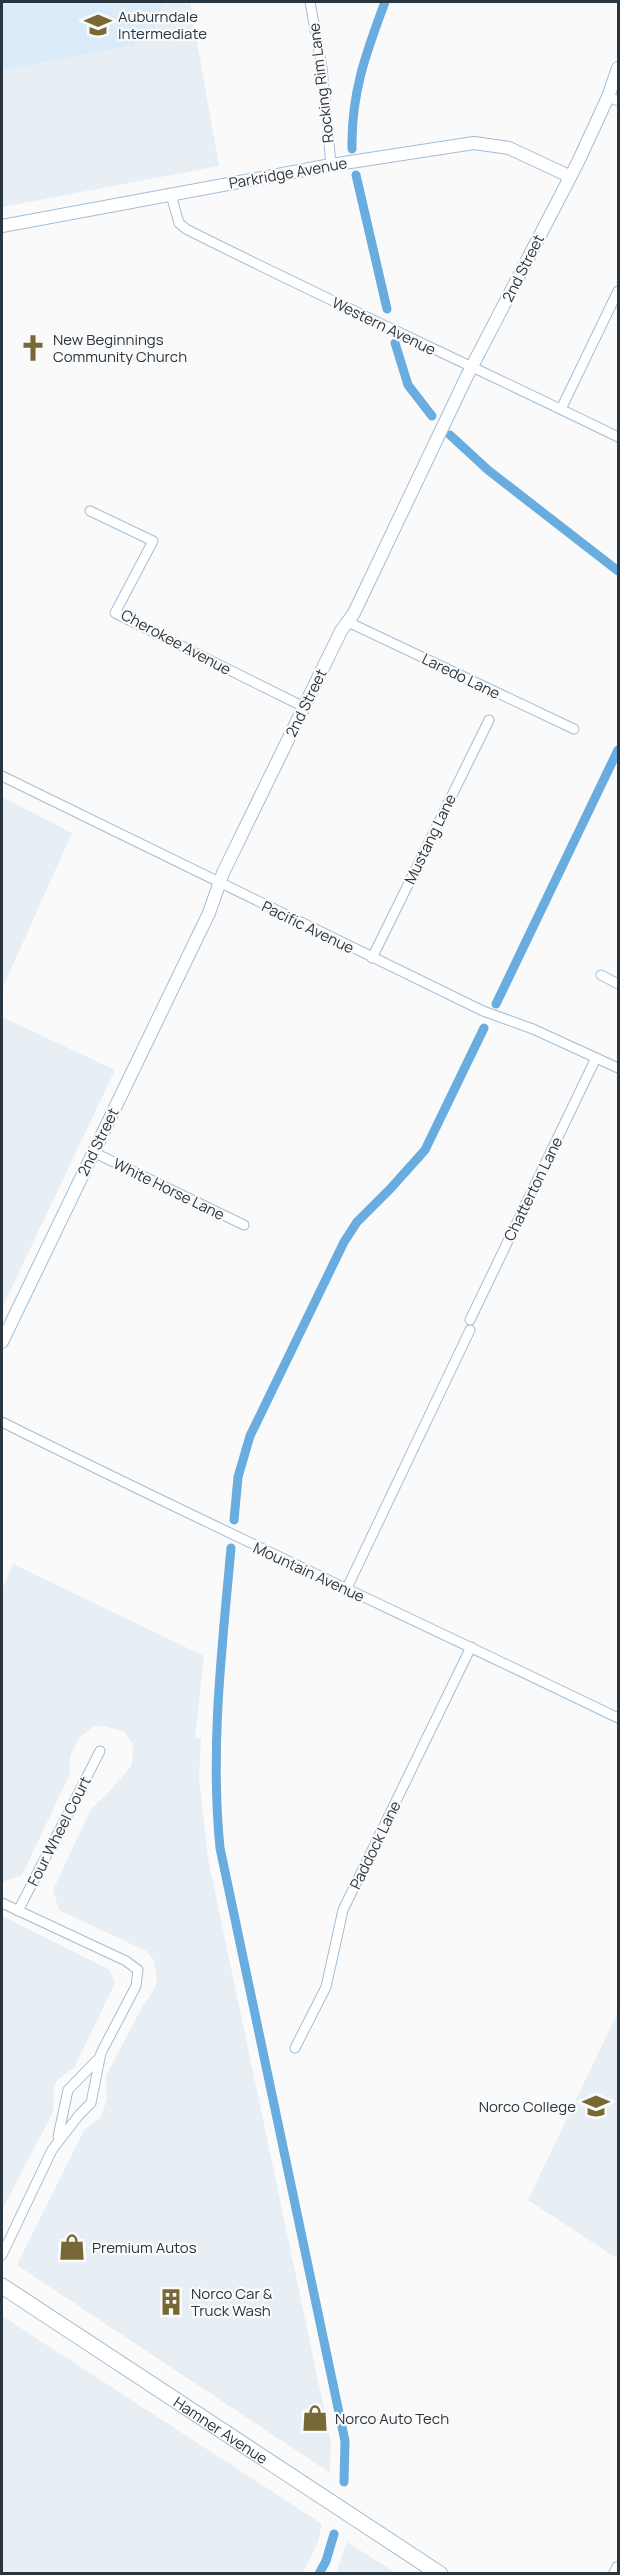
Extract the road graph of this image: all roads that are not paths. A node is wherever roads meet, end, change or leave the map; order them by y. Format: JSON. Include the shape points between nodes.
{"nodes":[{"id":1,"x":310,"y":2,"type":"edge"},
{"id":2,"x":618,"y":68,"type":"edge"},
{"id":3,"x":613,"y":99,"type":"edge"},
{"id":4,"x":331,"y":165,"type":"junction"},
{"id":5,"x":569,"y":176,"type":"junction"},
{"id":6,"x":171,"y":195,"type":"junction"},
{"id":7,"x":2,"y":226,"type":"edge"},
{"id":8,"x":618,"y":291,"type":"edge"},
{"id":9,"x":473,"y":367,"type":"junction"},
{"id":10,"x":561,"y":409,"type":"junction"},
{"id":11,"x":618,"y":437,"type":"edge"},
{"id":12,"x":90,"y":511,"type":"dead end"},
{"id":13,"x":348,"y":622,"type":"junction"},
{"id":14,"x":304,"y":707,"type":"junction"},
{"id":15,"x":489,"y":720,"type":"dead end"},
{"id":16,"x":574,"y":729,"type":"dead end"},
{"id":17,"x":2,"y":776,"type":"edge"},
{"id":18,"x":219,"y":883,"type":"junction"},
{"id":19,"x":372,"y":958,"type":"junction"},
{"id":20,"x":601,"y":975,"type":"dead end"},
{"id":21,"x":618,"y":984,"type":"edge"},
{"id":22,"x":596,"y":1058,"type":"junction"},
{"id":23,"x":618,"y":1068,"type":"edge"},
{"id":24,"x":93,"y":1152,"type":"junction"},
{"id":25,"x":244,"y":1225,"type":"dead end"},
{"id":26,"x":470,"y":1320,"type":"dead end"},
{"id":27,"x":470,"y":1330,"type":"dead end"},
{"id":28,"x":2,"y":1342,"type":"edge"},
{"id":29,"x":2,"y":1422,"type":"edge"},
{"id":30,"x":346,"y":1590,"type":"junction"},
{"id":31,"x":471,"y":1647,"type":"junction"},
{"id":32,"x":618,"y":1718,"type":"edge"},
{"id":33,"x":100,"y":1751,"type":"dead end"},
{"id":34,"x":2,"y":1903,"type":"edge"},
{"id":35,"x":18,"y":1911,"type":"junction"},
{"id":36,"x":295,"y":2048,"type":"dead end"},
{"id":37,"x":99,"y":2058,"type":"junction"},
{"id":38,"x":56,"y":2145,"type":"junction"},
{"id":39,"x":2,"y":2255,"type":"edge"},
{"id":40,"x":2,"y":2286,"type":"edge"},
{"id":41,"x":618,"y":2568,"type":"edge"},
{"id":42,"x":440,"y":2574,"type":"edge"},
{"id":43,"x":615,"y":2574,"type":"edge"}],
"edges":[{"from":1,"to":4,"type":"street","name":"Rocking Rim Lane","via":[[322,68]]},
{"from":2,"to":3,"type":"street","name":"2nd Street"},
{"from":3,"to":5,"type":"street","name":"2nd Street"},
{"from":4,"to":5,"type":"street","name":"Parkridge Avenue","via":[[474,143],[509,148]]},
{"from":4,"to":6,"type":"street","name":"Parkridge Avenue"},
{"from":5,"to":9,"type":"street","name":"2nd Street"},
{"from":6,"to":7,"type":"street","name":"Parkridge Avenue"},
{"from":6,"to":9,"type":"street","name":"Western Avenue","via":[[178,223],[186,229]]},
{"from":8,"to":10,"type":"street"},
{"from":9,"to":10,"type":"street","name":"Western Avenue"},
{"from":9,"to":13,"type":"street","name":"2nd Street"},
{"from":10,"to":11,"type":"street","name":"Western Avenue"},
{"from":12,"to":14,"type":"street","name":"Cherokee Avenue","via":[[153,541],[115,613]]},
{"from":13,"to":14,"type":"street","name":"2nd Street"},
{"from":13,"to":16,"type":"street","name":"Laredo Lane"},
{"from":14,"to":18,"type":"street","name":"2nd Street"},
{"from":15,"to":19,"type":"street","name":"Mustang Lane"},
{"from":17,"to":18,"type":"street","name":"Pacific Avenue"},
{"from":18,"to":19,"type":"street","name":"Pacific Avenue"},
{"from":18,"to":24,"type":"street","name":"2nd Street","via":[[209,913]]},
{"from":19,"to":22,"type":"street","name":"Pacific Avenue","via":[[483,1011]]},
{"from":20,"to":21,"type":"street"},
{"from":22,"to":23,"type":"street","name":"Pacific Avenue"},
{"from":22,"to":26,"type":"street","name":"Chatterton Lane"},
{"from":24,"to":25,"type":"street","name":"White Horse Lane"},
{"from":24,"to":28,"type":"street","name":"2nd Street"},
{"from":27,"to":30,"type":"street"},
{"from":29,"to":30,"type":"street","name":"Mountain Avenue"},
{"from":30,"to":31,"type":"street","name":"Mountain Avenue"},
{"from":31,"to":32,"type":"street","name":"Mountain Avenue"},
{"from":31,"to":36,"type":"street","name":"Paddock Lane","via":[[343,1910],[326,1987]]},
{"from":33,"to":35,"type":"street","name":"Four Wheel Court"},
{"from":34,"to":35,"type":"street"},
{"from":35,"to":37,"type":"street","via":[[138,1970],[136,1986]]},
{"from":37,"to":38,"type":"street","via":[[91,2103]]},
{"from":37,"to":38,"type":"street","via":[[68,2090]]},
{"from":38,"to":39,"type":"street"},
{"from":40,"to":42,"type":"main road","name":"Hamner Avenue"},
{"from":41,"to":43,"type":"street"}]}
